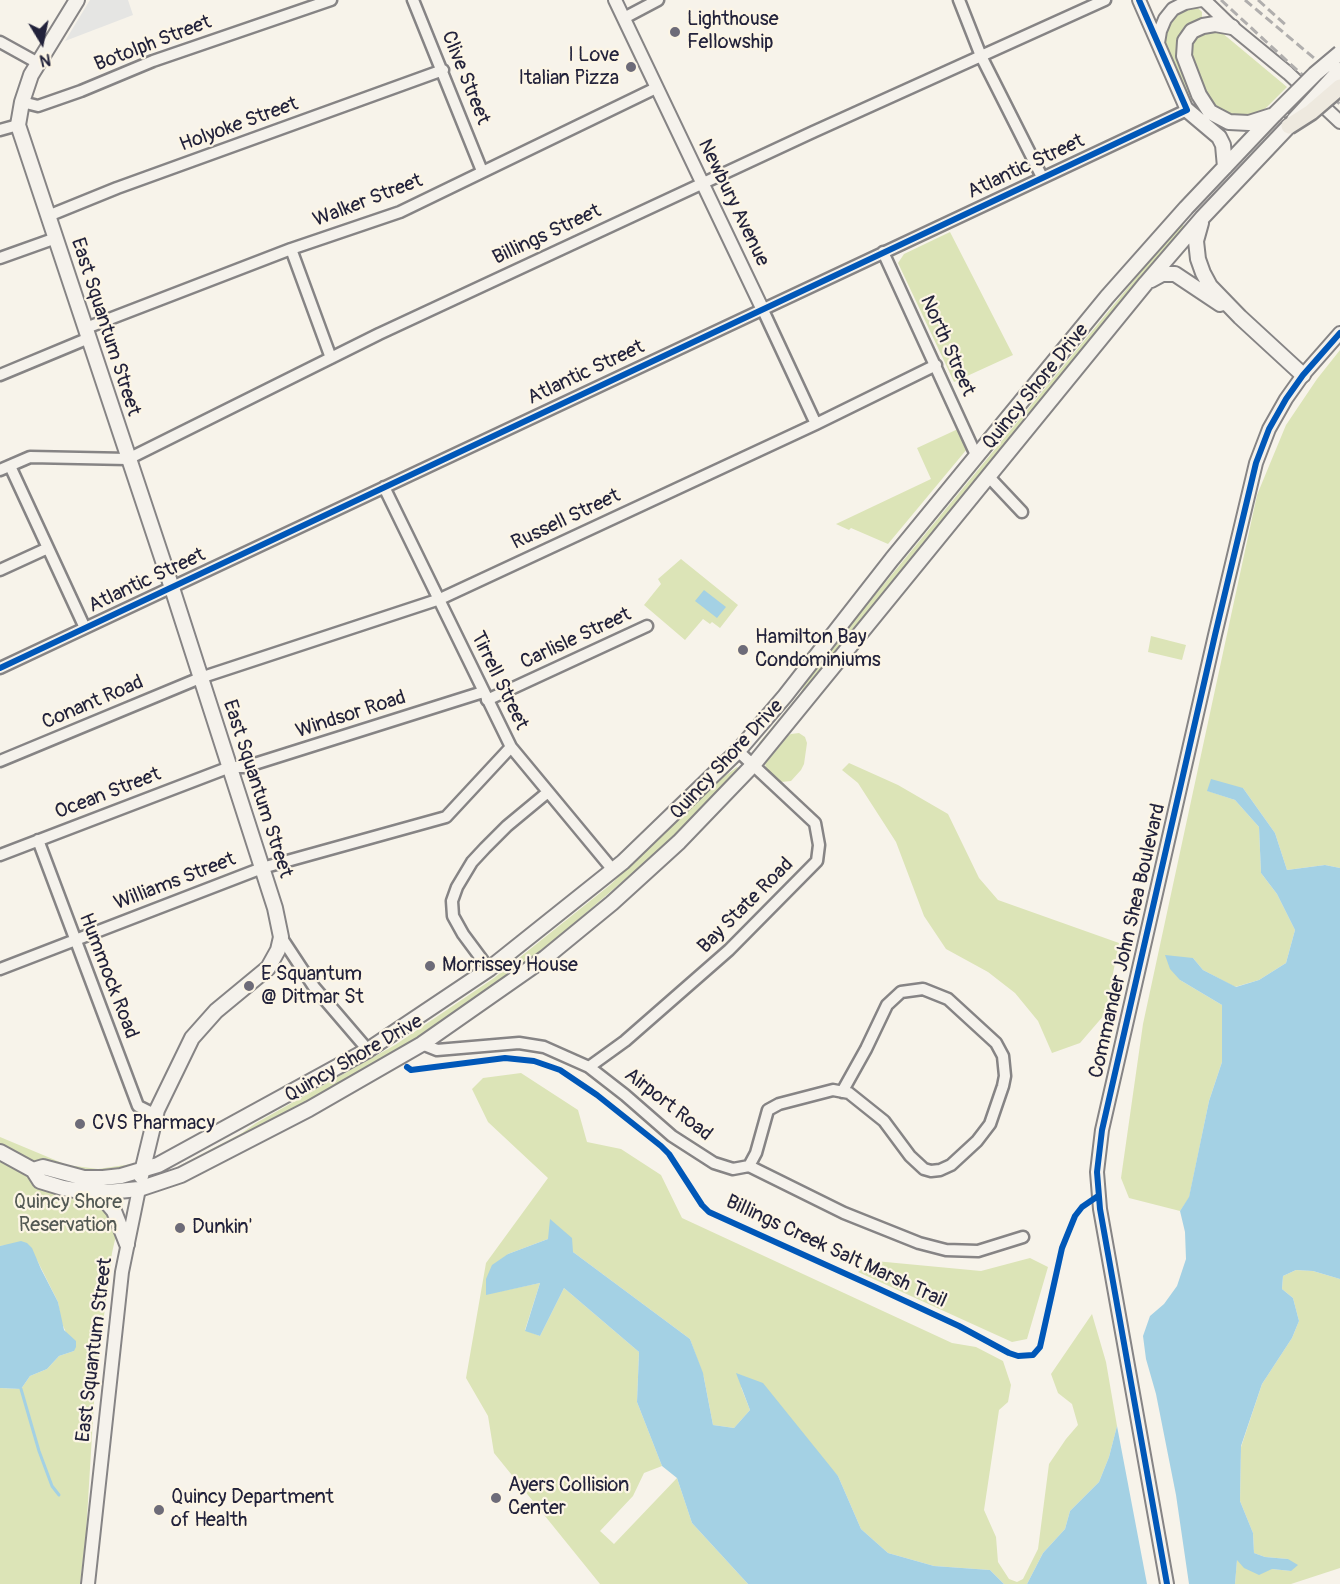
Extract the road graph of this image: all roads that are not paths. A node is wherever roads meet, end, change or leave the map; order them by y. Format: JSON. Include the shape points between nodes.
{"nodes":[{"id":1,"x":77,"y":0,"type":"edge"},
{"id":2,"x":331,"y":0,"type":"edge"},
{"id":3,"x":413,"y":0,"type":"edge"},
{"id":4,"x":615,"y":0,"type":"edge"},
{"id":5,"x":658,"y":0,"type":"edge"},
{"id":6,"x":959,"y":0,"type":"edge"},
{"id":7,"x":1105,"y":0,"type":"edge"},
{"id":8,"x":1139,"y":0,"type":"edge"},
{"id":9,"x":1203,"y":0,"type":"edge"},
{"id":10,"x":624,"y":18,"type":"junction"},
{"id":11,"x":1232,"y":27,"type":"junction"},
{"id":12,"x":0,"y":42,"type":"edge"},
{"id":13,"x":1158,"y":43,"type":"junction"},
{"id":14,"x":1340,"y":53,"type":"edge"},
{"id":15,"x":981,"y":56,"type":"junction"},
{"id":16,"x":38,"y":63,"type":"junction"},
{"id":17,"x":443,"y":70,"type":"junction"},
{"id":18,"x":1340,"y":70,"type":"edge"},
{"id":19,"x":1340,"y":87,"type":"edge"},
{"id":20,"x":656,"y":88,"type":"junction"},
{"id":21,"x":22,"y":102,"type":"junction"},
{"id":22,"x":1187,"y":110,"type":"junction"},
{"id":23,"x":1275,"y":114,"type":"junction"},
{"id":24,"x":1340,"y":122,"type":"edge"},
{"id":25,"x":18,"y":125,"type":"junction"},
{"id":26,"x":1289,"y":126,"type":"junction"},
{"id":27,"x":0,"y":130,"type":"edge"},
{"id":28,"x":1225,"y":167,"type":"junction"},
{"id":29,"x":482,"y":171,"type":"junction"},
{"id":30,"x":1042,"y":177,"type":"junction"},
{"id":31,"x":703,"y":183,"type":"junction"},
{"id":32,"x":48,"y":216,"type":"junction"},
{"id":33,"x":1202,"y":218,"type":"junction"},
{"id":34,"x":56,"y":238,"type":"junction"},
{"id":35,"x":291,"y":249,"type":"junction"},
{"id":36,"x":884,"y":252,"type":"junction"},
{"id":37,"x":0,"y":258,"type":"edge"},
{"id":38,"x":1146,"y":283,"type":"junction"},
{"id":39,"x":762,"y":308,"type":"junction"},
{"id":40,"x":1240,"y":317,"type":"junction"},
{"id":41,"x":87,"y":333,"type":"junction"},
{"id":42,"x":1340,"y":333,"type":"edge"},
{"id":43,"x":331,"y":358,"type":"junction"},
{"id":44,"x":936,"y":365,"type":"junction"},
{"id":45,"x":0,"y":375,"type":"edge"},
{"id":46,"x":1303,"y":375,"type":"junction"},
{"id":47,"x":816,"y":424,"type":"junction"},
{"id":48,"x":976,"y":455,"type":"junction"},
{"id":49,"x":128,"y":459,"type":"junction"},
{"id":50,"x":5,"y":468,"type":"edge"},
{"id":51,"x":989,"y":477,"type":"junction"},
{"id":52,"x":384,"y":487,"type":"junction"},
{"id":53,"x":1022,"y":512,"type":"dead end"},
{"id":54,"x":48,"y":548,"type":"junction"},
{"id":55,"x":0,"y":570,"type":"edge"},
{"id":56,"x":172,"y":588,"type":"junction"},
{"id":57,"x":440,"y":599,"type":"junction"},
{"id":58,"x":646,"y":626,"type":"dead end"},
{"id":59,"x":85,"y":628,"type":"junction"},
{"id":60,"x":0,"y":668,"type":"edge"},
{"id":61,"x":200,"y":678,"type":"junction"},
{"id":62,"x":485,"y":696,"type":"junction"},
{"id":63,"x":511,"y":747,"type":"junction"},
{"id":64,"x":738,"y":751,"type":"junction"},
{"id":65,"x":0,"y":761,"type":"edge"},
{"id":66,"x":753,"y":765,"type":"junction"},
{"id":67,"x":230,"y":766,"type":"junction"},
{"id":68,"x":548,"y":792,"type":"junction"},
{"id":69,"x":38,"y":840,"type":"junction"},
{"id":70,"x":0,"y":855,"type":"edge"},
{"id":71,"x":262,"y":868,"type":"junction"},
{"id":72,"x":613,"y":870,"type":"junction"},
{"id":73,"x":281,"y":937,"type":"junction"},
{"id":74,"x":75,"y":941,"type":"junction"},
{"id":75,"x":0,"y":969,"type":"edge"},
{"id":76,"x":489,"y":969,"type":"junction"},
{"id":77,"x":422,"y":1044,"type":"junction"},
{"id":78,"x":368,"y":1050,"type":"junction"},
{"id":79,"x":589,"y":1068,"type":"junction"},
{"id":80,"x":842,"y":1092,"type":"junction"},
{"id":81,"x":156,"y":1115,"type":"junction"},
{"id":82,"x":0,"y":1152,"type":"edge"},
{"id":83,"x":749,"y":1166,"type":"junction"},
{"id":84,"x":33,"y":1170,"type":"junction"},
{"id":85,"x":142,"y":1171,"type":"junction"},
{"id":86,"x":139,"y":1189,"type":"junction"},
{"id":87,"x":98,"y":1192,"type":"junction"},
{"id":88,"x":1023,"y":1237,"type":"dead end"},
{"id":89,"x":127,"y":1244,"type":"junction"},
{"id":90,"x":88,"y":1584,"type":"edge"},
{"id":91,"x":1167,"y":1584,"type":"edge"}],
"edges":[{"from":1,"to":16,"type":"main road","name":"East Squantum Street"},
{"from":2,"to":21,"type":"street","name":"Botolph Street","via":[[153,61],[38,106]]},
{"from":3,"to":17,"type":"street","name":"Clive Street"},
{"from":4,"to":10,"type":"street","name":"Newbury Avenue"},
{"from":5,"to":10,"type":"street"},
{"from":6,"to":15,"type":"street"},
{"from":7,"to":15,"type":"street","name":"Billings Street"},
{"from":8,"to":13,"type":"street"},
{"from":9,"to":11,"type":"street"},
{"from":9,"to":13,"type":"street","via":[[1173,9],[1165,19]]},
{"from":10,"to":20,"type":"street","name":"Newbury Avenue"},
{"from":11,"to":23,"type":"main road","via":[[1203,26],[1192,31],[1185,41],[1184,56],[1202,101],[1215,117],[1228,122],[1256,122]]},
{"from":11,"to":24,"type":"street"},
{"from":12,"to":16,"type":"street"},
{"from":13,"to":22,"type":"street"},
{"from":14,"to":23,"type":"main road","name":"Quincy Shore Drive","bridge":true},
{"from":15,"to":30,"type":"street"},
{"from":15,"to":31,"type":"street","name":"Billings Street"},
{"from":16,"to":21,"type":"main road","name":"East Squantum Street"},
{"from":17,"to":29,"type":"street","name":"Clive Street"},
{"from":17,"to":32,"type":"street","name":"Holyoke Street"},
{"from":18,"to":26,"type":"main road","name":"Quincy Shore Drive","bridge":true},
{"from":19,"to":26,"type":"main road","bridge":true},
{"from":20,"to":29,"type":"street","name":"Walker Street"},
{"from":20,"to":31,"type":"street","name":"Newbury Avenue"},
{"from":21,"to":25,"type":"main road","name":"East Squantum Street"},
{"from":22,"to":28,"type":"main road","via":[[1219,137]]},
{"from":22,"to":30,"type":"street","name":"Atlantic Street"},
{"from":23,"to":28,"type":"main road","name":"Quincy Shore Drive"},
{"from":25,"to":27,"type":"street"},
{"from":25,"to":32,"type":"main road","name":"East Squantum Street"},
{"from":26,"to":33,"type":"main road","name":"Quincy Shore Drive"},
{"from":28,"to":48,"type":"main road","name":"Quincy Shore Drive","via":[[1107,297]]},
{"from":29,"to":35,"type":"street","name":"Walker Street","via":[[400,212]]},
{"from":30,"to":36,"type":"street","name":"Atlantic Street"},
{"from":31,"to":39,"type":"street","name":"Newbury Avenue"},
{"from":31,"to":43,"type":"street","name":"Billings Street"},
{"from":32,"to":34,"type":"main road","name":"East Squantum Street"},
{"from":33,"to":38,"type":"main road","name":"Quincy Shore Drive"},
{"from":33,"to":40,"type":"main road","via":[[1196,241],[1203,273],[1210,286]]},
{"from":34,"to":37,"type":"street"},
{"from":34,"to":41,"type":"main road","name":"East Squantum Street"},
{"from":35,"to":41,"type":"street","name":"Walker Street"},
{"from":35,"to":43,"type":"street"},
{"from":36,"to":39,"type":"street","name":"Atlantic Street"},
{"from":36,"to":44,"type":"street","name":"North Street"},
{"from":38,"to":40,"type":"main road","via":[[1162,274],[1175,274]]},
{"from":38,"to":51,"type":"main road","name":"Quincy Shore Drive"},
{"from":39,"to":47,"type":"street","name":"Newbury Avenue"},
{"from":39,"to":52,"type":"street","name":"Atlantic Street"},
{"from":40,"to":46,"type":"main road"},
{"from":41,"to":45,"type":"street","name":"Walker Street"},
{"from":41,"to":49,"type":"main road","name":"East Squantum Street"},
{"from":42,"to":46,"type":"street","name":"Commander John Shea Boulevard"},
{"from":43,"to":49,"type":"street","name":"Billings Street"},
{"from":44,"to":47,"type":"street","name":"Russell Street"},
{"from":44,"to":48,"type":"street","name":"North Street"},
{"from":46,"to":91,"type":"street","name":"Commander John Shea Boulevard","via":[[1269,429],[1250,483],[1101,1140],[1097,1172],[1100,1209]]},
{"from":47,"to":57,"type":"street","name":"Russell Street"},
{"from":48,"to":64,"type":"main road","name":"Quincy Shore Drive"},
{"from":49,"to":50,"type":"street","name":"Billings Street","via":[[30,458]]},
{"from":49,"to":56,"type":"main road","name":"East Squantum Street"},
{"from":50,"to":54,"type":"street"},
{"from":51,"to":53,"type":"street"},
{"from":51,"to":66,"type":"main road","name":"Quincy Shore Drive"},
{"from":52,"to":56,"type":"street","name":"Atlantic Street"},
{"from":52,"to":57,"type":"street","name":"Tirrell Street"},
{"from":54,"to":55,"type":"street"},
{"from":54,"to":59,"type":"street"},
{"from":56,"to":59,"type":"street","name":"Atlantic Street"},
{"from":56,"to":61,"type":"main road","name":"East Squantum Street"},
{"from":57,"to":61,"type":"street","name":"Russell Street"},
{"from":57,"to":62,"type":"street","name":"Tirrell Street"},
{"from":58,"to":62,"type":"street","name":"Carlisle Street"},
{"from":59,"to":60,"type":"street","name":"Atlantic Street"},
{"from":61,"to":65,"type":"street","name":"Conant Road"},
{"from":61,"to":67,"type":"main road","name":"East Squantum Street"},
{"from":62,"to":63,"type":"street","name":"Tirrell Street"},
{"from":62,"to":67,"type":"street","name":"Windsor Road","via":[[245,767]]},
{"from":63,"to":68,"type":"street","name":"Tirrell Street"},
{"from":63,"to":71,"type":"street","name":"Williams Street","via":[[446,817]]},
{"from":64,"to":66,"type":"street","name":"Bay State Road"},
{"from":64,"to":72,"type":"main road","name":"Quincy Shore Drive"},
{"from":66,"to":77,"type":"main road","name":"Quincy Shore Drive","via":[[612,903],[545,958]]},
{"from":66,"to":79,"type":"street","name":"Bay State Road","via":[[815,823],[817,861],[729,950]]},
{"from":67,"to":69,"type":"street","name":"Ocean Street"},
{"from":67,"to":71,"type":"main road","name":"East Squantum Street"},
{"from":68,"to":72,"type":"street","name":"Tirrell Street"},
{"from":68,"to":76,"type":"street","via":[[495,837],[472,862],[454,894],[453,916]]},
{"from":69,"to":70,"type":"street","name":"Ocean Street"},
{"from":69,"to":74,"type":"street","name":"Hummock Road"},
{"from":71,"to":73,"type":"main road","name":"East Squantum Street"},
{"from":71,"to":74,"type":"street","name":"Williams Street"},
{"from":72,"to":76,"type":"main road","name":"Quincy Shore Drive"},
{"from":73,"to":78,"type":"street","via":[[314,987]]},
{"from":73,"to":81,"type":"main road","name":"East Squantum Street","via":[[268,968],[216,1011],[192,1038]]},
{"from":74,"to":75,"type":"street","name":"Williams Street"},
{"from":74,"to":81,"type":"street","name":"Hummock Road","via":[[138,1106]]},
{"from":76,"to":78,"type":"main road","name":"Quincy Shore Drive"},
{"from":77,"to":79,"type":"street","name":"Airport Road","via":[[437,1050],[495,1044],[537,1045]]},
{"from":77,"to":86,"type":"main road","name":"Quincy Shore Drive","via":[[222,1155]]},
{"from":78,"to":85,"type":"main road","name":"Quincy Shore Drive"},
{"from":79,"to":83,"type":"street","name":"Airport Road","via":[[696,1152],[733,1169]]},
{"from":80,"to":80,"type":"street","via":[[884,1120],[924,1169],[940,1170],[972,1146],[990,1124],[1004,1086],[1003,1056],[996,1043],[948,999],[923,989],[901,992],[887,1005]]},
{"from":80,"to":83,"type":"street","via":[[833,1090],[768,1110]]},
{"from":81,"to":85,"type":"main road","name":"East Squantum Street"},
{"from":82,"to":84,"type":"main road","name":"Quincy Shore Drive"},
{"from":83,"to":88,"type":"street","name":"Airport Road","via":[[844,1213],[946,1250],[971,1252]]},
{"from":84,"to":85,"type":"main road","name":"Quincy Shore Drive","via":[[43,1167],[84,1178]]},
{"from":84,"to":87,"type":"main road","name":"Quincy Shore Drive","via":[[40,1180],[53,1185]]},
{"from":85,"to":86,"type":"main road","name":"East Squantum Street"},
{"from":86,"to":87,"type":"main road","name":"Quincy Shore Drive"},
{"from":86,"to":89,"type":"street","name":"East Squantum Street"},
{"from":87,"to":89,"type":"main road","via":[[114,1211]]},
{"from":89,"to":90,"type":"street","name":"East Squantum Street"}]}
